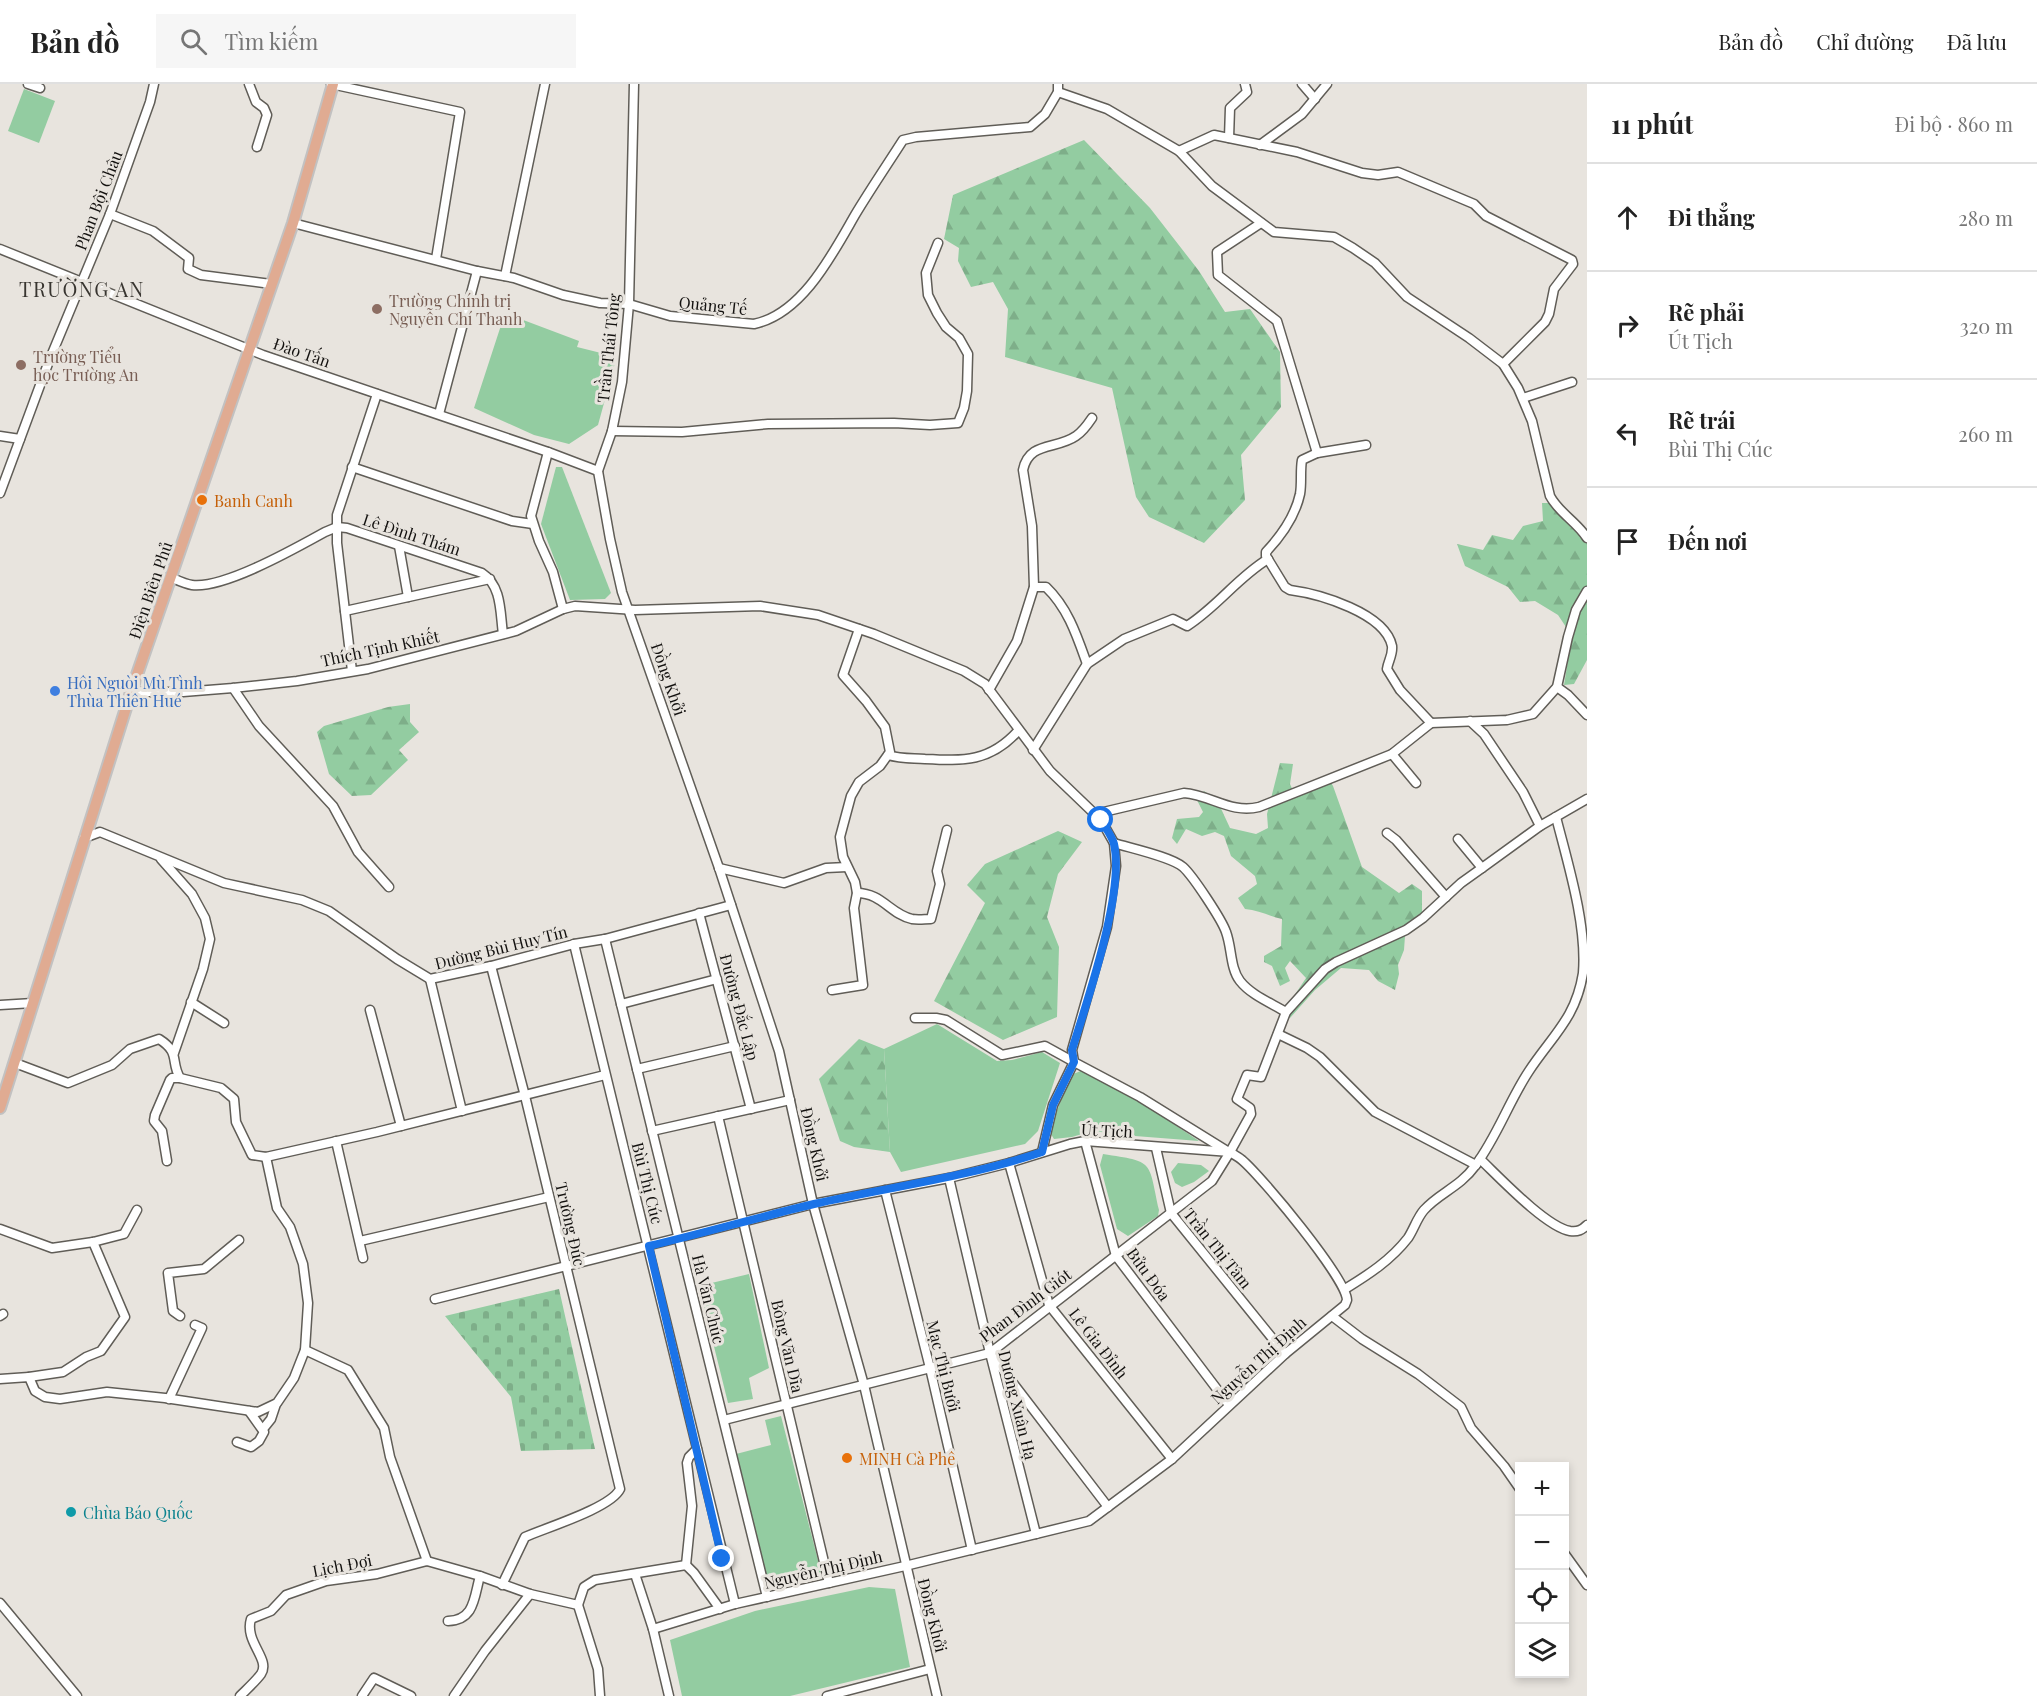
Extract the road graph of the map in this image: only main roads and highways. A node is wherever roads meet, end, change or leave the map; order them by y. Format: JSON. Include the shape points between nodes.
{"nodes":[{"id":1,"x":332,"y":84,"type":"edge"},
{"id":2,"x":0,"y":1108,"type":"edge"}],
"edges":[{"from":1,"to":2,"type":"main road","name":"Điện Biên Phủ","via":[[293,223],[131,692]]}]}
